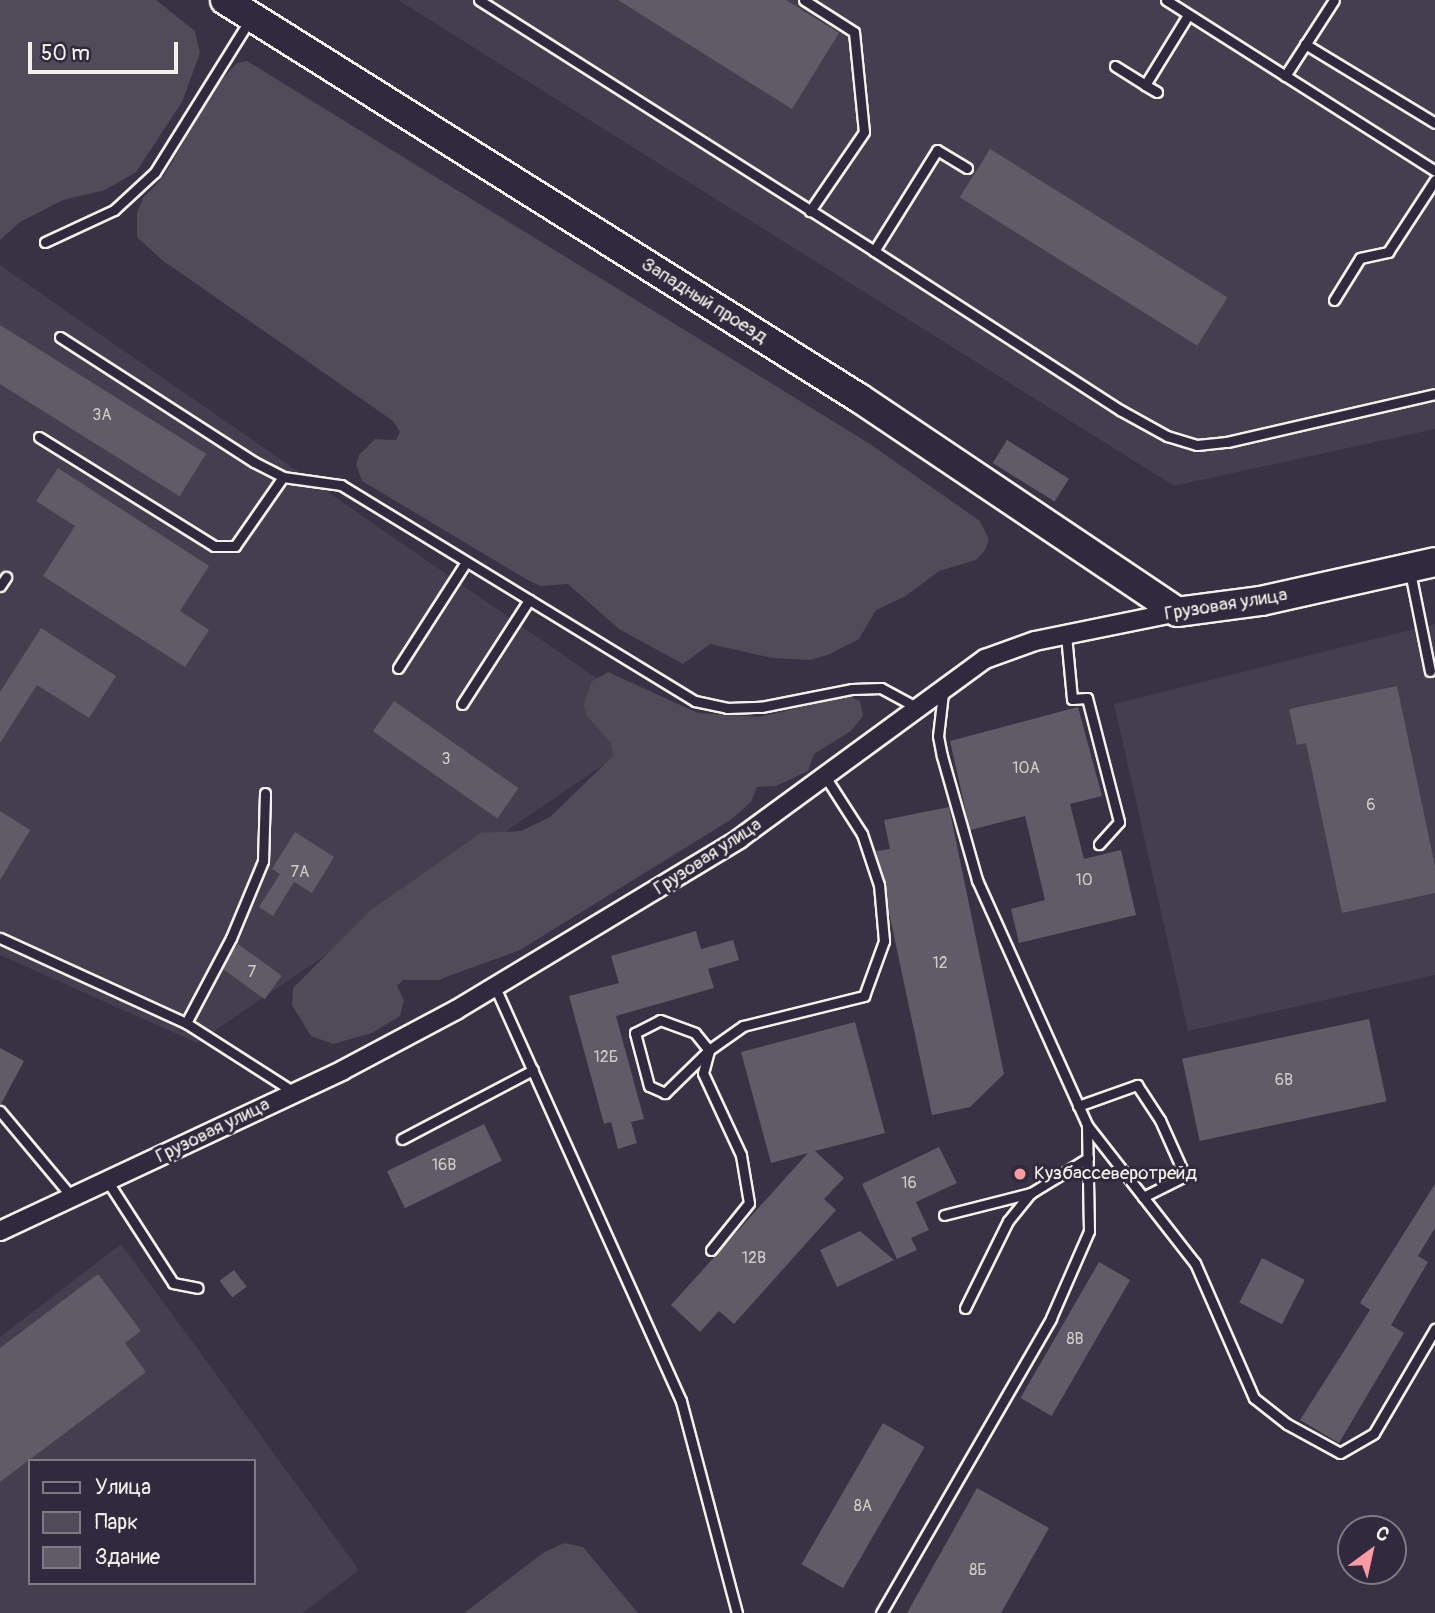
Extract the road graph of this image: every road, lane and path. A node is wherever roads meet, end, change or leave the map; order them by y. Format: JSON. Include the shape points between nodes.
{"nodes":[{"id":1,"x":225,"y":0,"type":"edge"},
{"id":2,"x":479,"y":0,"type":"edge"},
{"id":3,"x":804,"y":0,"type":"edge"},
{"id":4,"x":1166,"y":0,"type":"edge"},
{"id":5,"x":1334,"y":0,"type":"edge"},
{"id":6,"x":1188,"y":15,"type":"junction"},
{"id":7,"x":251,"y":16,"type":"junction"},
{"id":8,"x":1305,"y":44,"type":"junction"},
{"id":9,"x":1115,"y":66,"type":"dead end"},
{"id":10,"x":1285,"y":76,"type":"junction"},
{"id":11,"x":1145,"y":85,"type":"junction"},
{"id":12,"x":1157,"y":92,"type":"dead end"},
{"id":13,"x":1435,"y":123,"type":"edge"},
{"id":14,"x":967,"y":168,"type":"dead end"},
{"id":15,"x":1435,"y":172,"type":"edge"},
{"id":16,"x":1435,"y":180,"type":"edge"},
{"id":17,"x":810,"y":211,"type":"junction"},
{"id":18,"x":45,"y":243,"type":"dead end"},
{"id":19,"x":874,"y":251,"type":"junction"},
{"id":20,"x":1334,"y":300,"type":"dead end"},
{"id":21,"x":60,"y":337,"type":"dead end"},
{"id":22,"x":1435,"y":394,"type":"edge"},
{"id":23,"x":39,"y":437,"type":"dead end"},
{"id":24,"x":283,"y":477,"type":"junction"},
{"id":25,"x":466,"y":562,"type":"junction"},
{"id":26,"x":1422,"y":564,"type":"edge"},
{"id":27,"x":6,"y":577,"type":"dead end"},
{"id":28,"x":0,"y":586,"type":"edge"},
{"id":29,"x":529,"y":600,"type":"junction"},
{"id":30,"x":1177,"y":611,"type":"junction"},
{"id":31,"x":1066,"y":635,"type":"junction"},
{"id":32,"x":398,"y":668,"type":"dead end"},
{"id":33,"x":1430,"y":671,"type":"dead end"},
{"id":34,"x":943,"y":687,"type":"junction"},
{"id":35,"x":462,"y":704,"type":"dead end"},
{"id":36,"x":918,"y":708,"type":"junction"},
{"id":37,"x":826,"y":778,"type":"junction"},
{"id":38,"x":265,"y":793,"type":"dead end"},
{"id":39,"x":1099,"y":844,"type":"dead end"},
{"id":40,"x":0,"y":938,"type":"edge"},
{"id":41,"x":495,"y":987,"type":"junction"},
{"id":42,"x":186,"y":1023,"type":"junction"},
{"id":43,"x":709,"y":1051,"type":"junction"},
{"id":44,"x":533,"y":1070,"type":"junction"},
{"id":45,"x":293,"y":1092,"type":"junction"},
{"id":46,"x":1078,"y":1106,"type":"junction"},
{"id":47,"x":0,"y":1111,"type":"edge"},
{"id":48,"x":1087,"y":1125,"type":"junction"},
{"id":49,"x":402,"y":1139,"type":"dead end"},
{"id":50,"x":1088,"y":1158,"type":"junction"},
{"id":51,"x":108,"y":1182,"type":"junction"},
{"id":52,"x":1031,"y":1193,"type":"junction"},
{"id":53,"x":71,"y":1196,"type":"junction"},
{"id":54,"x":1143,"y":1197,"type":"junction"},
{"id":55,"x":944,"y":1215,"type":"dead end"},
{"id":56,"x":0,"y":1231,"type":"edge"},
{"id":57,"x":711,"y":1250,"type":"dead end"},
{"id":58,"x":198,"y":1288,"type":"dead end"},
{"id":59,"x":965,"y":1308,"type":"dead end"},
{"id":60,"x":1435,"y":1329,"type":"edge"},
{"id":61,"x":737,"y":1613,"type":"edge"},
{"id":62,"x":881,"y":1613,"type":"edge"}],
"edges":[{"from":1,"to":7,"type":"main road","name":"Западный проезд"},
{"from":2,"to":17,"type":"lane"},
{"from":3,"to":17,"type":"lane","via":[[854,32],[864,132]]},
{"from":4,"to":6,"type":"lane"},
{"from":5,"to":8,"type":"lane"},
{"from":6,"to":10,"type":"lane"},
{"from":6,"to":11,"type":"lane"},
{"from":7,"to":18,"type":"lane","via":[[155,172],[114,210]]},
{"from":7,"to":30,"type":"main road","name":"Западный проезд","via":[[859,398]]},
{"from":8,"to":10,"type":"lane"},
{"from":8,"to":13,"type":"lane"},
{"from":9,"to":11,"type":"lane"},
{"from":10,"to":15,"type":"lane"},
{"from":11,"to":12,"type":"lane"},
{"from":14,"to":19,"type":"lane","via":[[937,150]]},
{"from":16,"to":20,"type":"lane","via":[[1388,252],[1360,258]]},
{"from":17,"to":19,"type":"lane"},
{"from":19,"to":22,"type":"lane","via":[[1120,410],[1167,436],[1197,445]]},
{"from":21,"to":24,"type":"lane"},
{"from":23,"to":24,"type":"lane","via":[[214,546],[235,546],[254,525]]},
{"from":24,"to":25,"type":"lane","via":[[341,485]]},
{"from":25,"to":29,"type":"lane"},
{"from":25,"to":32,"type":"lane"},
{"from":26,"to":30,"type":"main road","name":"Грузовая улица","via":[[1230,607]]},
{"from":26,"to":33,"type":"lane"},
{"from":27,"to":28,"type":"lane"},
{"from":29,"to":35,"type":"lane"},
{"from":29,"to":36,"type":"lane","via":[[695,701],[727,708],[761,707],[852,689],[881,688]]},
{"from":30,"to":31,"type":"street","name":"Грузовая улица"},
{"from":31,"to":34,"type":"street","name":"Грузовая улица","via":[[1001,652]]},
{"from":31,"to":39,"type":"lane","via":[[1072,699],[1087,698],[1119,822]]},
{"from":34,"to":36,"type":"street","name":"Грузовая улица"},
{"from":34,"to":46,"type":"lane","via":[[938,736],[977,880]]},
{"from":36,"to":37,"type":"street","name":"Грузовая улица"},
{"from":37,"to":41,"type":"street","name":"Грузовая улица","via":[[636,904]]},
{"from":37,"to":43,"type":"lane","via":[[862,834],[879,885],[884,941],[864,996],[743,1026]]},
{"from":38,"to":42,"type":"lane","via":[[263,861],[231,938]]},
{"from":40,"to":42,"type":"lane"},
{"from":41,"to":44,"type":"lane"},
{"from":41,"to":45,"type":"street","name":"Грузовая улица","via":[[412,1036]]},
{"from":42,"to":45,"type":"lane"},
{"from":43,"to":43,"type":"lane","via":[[665,1093],[649,1086],[635,1032],[660,1020],[695,1033]]},
{"from":43,"to":57,"type":"lane","via":[[703,1073],[741,1155],[749,1203]]},
{"from":44,"to":49,"type":"lane"},
{"from":44,"to":61,"type":"lane","via":[[681,1401]]},
{"from":45,"to":51,"type":"street","name":"Грузовая улица"},
{"from":46,"to":48,"type":"lane"},
{"from":46,"to":54,"type":"lane","via":[[1137,1086],[1160,1120],[1185,1176]]},
{"from":47,"to":53,"type":"lane"},
{"from":48,"to":50,"type":"lane"},
{"from":48,"to":54,"type":"lane"},
{"from":50,"to":52,"type":"lane"},
{"from":50,"to":62,"type":"lane","via":[[1089,1231],[1051,1318]]},
{"from":51,"to":53,"type":"street","name":"Грузовая улица"},
{"from":51,"to":58,"type":"lane","via":[[173,1283]]},
{"from":52,"to":55,"type":"lane"},
{"from":52,"to":59,"type":"lane","via":[[1008,1221]]},
{"from":53,"to":56,"type":"street","name":"Грузовая улица"},
{"from":54,"to":60,"type":"lane","via":[[1195,1263],[1254,1398],[1330,1449],[1340,1453],[1374,1433]]}]}
